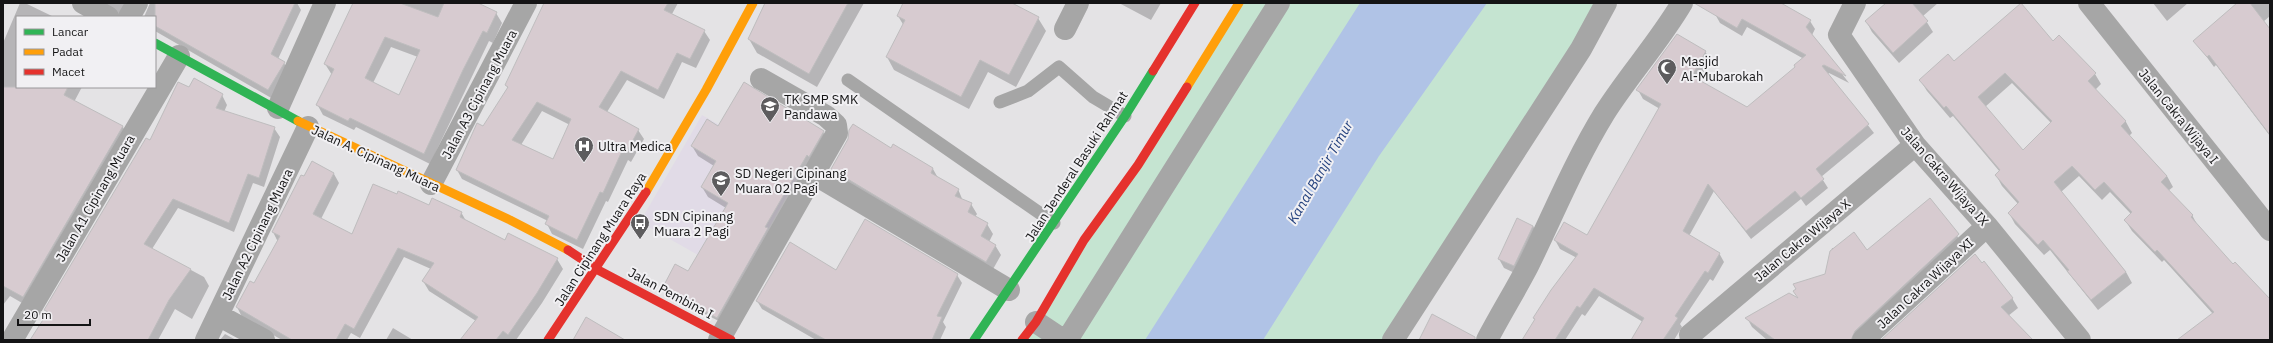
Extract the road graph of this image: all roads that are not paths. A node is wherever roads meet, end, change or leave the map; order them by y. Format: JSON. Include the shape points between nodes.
{"nodes":[{"id":1,"x":83,"y":3,"type":"edge"},
{"id":2,"x":137,"y":3,"type":"edge"},
{"id":3,"x":325,"y":3,"type":"edge"},
{"id":4,"x":526,"y":3,"type":"edge"},
{"id":5,"x":753,"y":3,"type":"edge"},
{"id":6,"x":1078,"y":3,"type":"edge"},
{"id":7,"x":1195,"y":3,"type":"edge"},
{"id":8,"x":1239,"y":3,"type":"edge"},
{"id":9,"x":1279,"y":3,"type":"edge"},
{"id":10,"x":1606,"y":3,"type":"edge"},
{"id":11,"x":1682,"y":3,"type":"edge"},
{"id":12,"x":1856,"y":3,"type":"edge"},
{"id":13,"x":2089,"y":3,"type":"edge"},
{"id":14,"x":106,"y":16,"type":"edge"},
{"id":15,"x":130,"y":16,"type":"edge"},
{"id":16,"x":1065,"y":29,"type":"dead end"},
{"id":17,"x":156,"y":44,"type":"edge"},
{"id":18,"x":179,"y":56,"type":"junction"},
{"id":19,"x":761,"y":80,"type":"dead end"},
{"id":20,"x":848,"y":80,"type":"dead end"},
{"id":21,"x":1000,"y":102,"type":"dead end"},
{"id":22,"x":278,"y":109,"type":"junction"},
{"id":23,"x":1125,"y":116,"type":"junction"},
{"id":24,"x":308,"y":127,"type":"junction"},
{"id":25,"x":1914,"y":145,"type":"junction"},
{"id":26,"x":814,"y":174,"type":"junction"},
{"id":27,"x":431,"y":184,"type":"junction"},
{"id":28,"x":1054,"y":223,"type":"junction"},
{"id":29,"x":1987,"y":226,"type":"junction"},
{"id":30,"x":2270,"y":230,"type":"edge"},
{"id":31,"x":598,"y":270,"type":"junction"},
{"id":32,"x":1009,"y":290,"type":"junction"},
{"id":33,"x":218,"y":315,"type":"junction"},
{"id":34,"x":1036,"y":322,"type":"junction"},
{"id":35,"x":1690,"y":335,"type":"dead end"},
{"id":36,"x":724,"y":338,"type":"edge"},
{"id":37,"x":13,"y":339,"type":"edge"},
{"id":38,"x":206,"y":340,"type":"edge"},
{"id":39,"x":264,"y":340,"type":"edge"},
{"id":40,"x":548,"y":340,"type":"edge"},
{"id":41,"x":974,"y":340,"type":"edge"},
{"id":42,"x":1022,"y":340,"type":"edge"},
{"id":43,"x":1063,"y":340,"type":"edge"},
{"id":44,"x":1067,"y":340,"type":"edge"},
{"id":45,"x":1393,"y":340,"type":"edge"},
{"id":46,"x":1487,"y":340,"type":"edge"},
{"id":47,"x":1863,"y":340,"type":"edge"},
{"id":48,"x":2080,"y":340,"type":"edge"}],
"edges":[{"from":1,"to":14,"type":"street"},
{"from":2,"to":15,"type":"street"},
{"from":3,"to":22,"type":"street"},
{"from":4,"to":27,"type":"street","name":"Jalan A3 Cipinang Muara"},
{"from":5,"to":31,"type":"street","name":"Jalan Cipinang Muara Raya","via":[[695,111]]},
{"from":6,"to":16,"type":"street"},
{"from":7,"to":23,"type":"street","name":"Jalan Jenderal Basuki Rahmat"},
{"from":8,"to":34,"type":"street","via":[[1138,165],[1084,240]]},
{"from":9,"to":44,"type":"street"},
{"from":10,"to":45,"type":"street","via":[[1581,49]]},
{"from":11,"to":46,"type":"street","via":[[1604,114],[1568,178],[1527,266]]},
{"from":12,"to":25,"type":"street","name":"Jalan Cakra Wijaya IX","via":[[1839,35]]},
{"from":13,"to":30,"type":"street","name":"Jalan Cakra Wijaya I"},
{"from":17,"to":18,"type":"street","name":"Jalan A. Cipinang Muara"},
{"from":18,"to":22,"type":"street","name":"Jalan A. Cipinang Muara"},
{"from":18,"to":37,"type":"street","name":"Jalan A1 Cipinang Muara"},
{"from":19,"to":26,"type":"street","via":[[826,116],[836,125],[837,134]]},
{"from":20,"to":28,"type":"lane"},
{"from":21,"to":23,"type":"lane","via":[[1028,91],[1059,67],[1093,97]]},
{"from":22,"to":24,"type":"street","name":"Jalan A. Cipinang Muara"},
{"from":23,"to":28,"type":"street","name":"Jalan Jenderal Basuki Rahmat"},
{"from":24,"to":27,"type":"street","name":"Jalan A. Cipinang Muara"},
{"from":24,"to":33,"type":"street","name":"Jalan A2 Cipinang Muara"},
{"from":25,"to":29,"type":"street","name":"Jalan Cakra Wijaya IX"},
{"from":25,"to":35,"type":"street","name":"Jalan Cakra Wijaya X"},
{"from":26,"to":32,"type":"street"},
{"from":26,"to":36,"type":"street"},
{"from":27,"to":31,"type":"street","name":"Jalan A. Cipinang Muara","via":[[573,252]]},
{"from":28,"to":32,"type":"street","name":"Jalan Jenderal Basuki Rahmat"},
{"from":29,"to":47,"type":"street","name":"Jalan Cakra Wijaya XI"},
{"from":29,"to":48,"type":"street","name":"Jalan Cakra Wijaya IX"},
{"from":31,"to":36,"type":"street","name":"Jalan Pembina I"},
{"from":31,"to":40,"type":"street","name":"Jalan Cipinang Muara Raya"},
{"from":32,"to":41,"type":"street","name":"Jalan Jenderal Basuki Rahmat"},
{"from":33,"to":38,"type":"street","name":"Jalan A2 Cipinang Muara"},
{"from":33,"to":39,"type":"street"},
{"from":34,"to":42,"type":"street"},
{"from":34,"to":43,"type":"street"}]}
